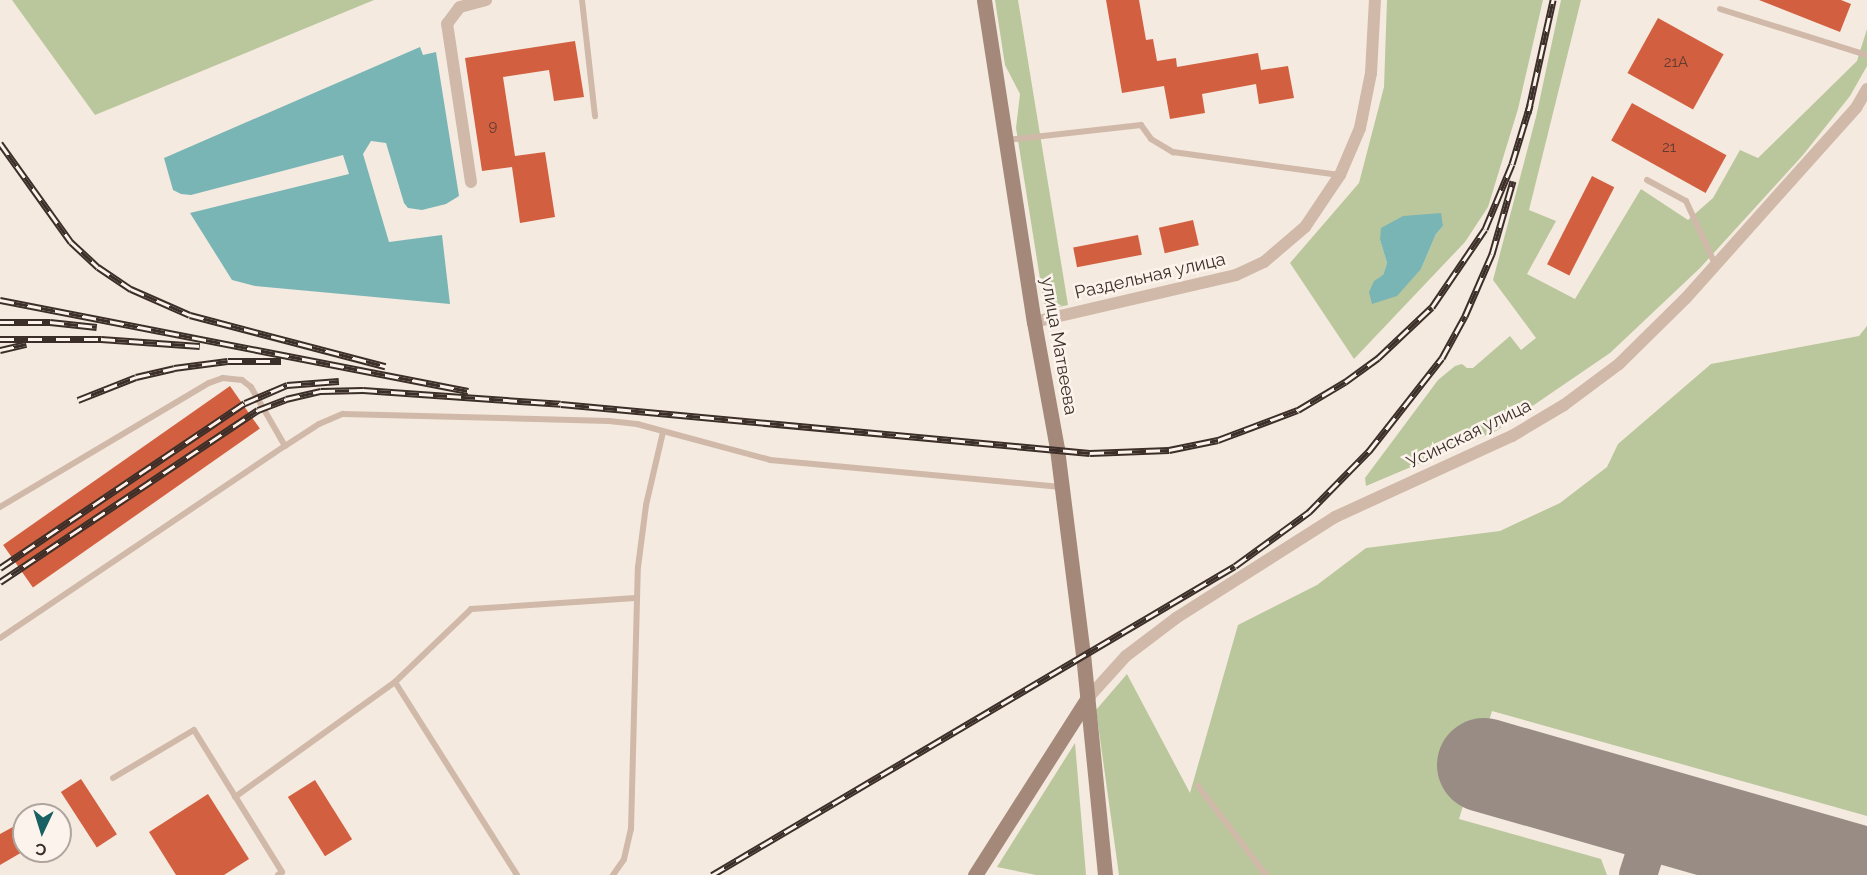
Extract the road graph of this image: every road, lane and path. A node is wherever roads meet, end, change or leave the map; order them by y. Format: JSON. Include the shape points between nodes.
{"nodes":[{"id":1,"x":486,"y":0,"type":"edge"},
{"id":2,"x":582,"y":0,"type":"edge"},
{"id":3,"x":984,"y":0,"type":"edge"},
{"id":4,"x":1375,"y":0,"type":"edge"},
{"id":5,"x":1720,"y":9,"type":"dead end"},
{"id":6,"x":1867,"y":55,"type":"edge"},
{"id":7,"x":1867,"y":89,"type":"edge"},
{"id":8,"x":1862,"y":107,"type":"edge"},
{"id":9,"x":595,"y":116,"type":"dead end"},
{"id":10,"x":1005,"y":140,"type":"junction"},
{"id":11,"x":1340,"y":175,"type":"junction"},
{"id":12,"x":1647,"y":180,"type":"dead end"},
{"id":13,"x":471,"y":182,"type":"dead end"},
{"id":14,"x":1716,"y":265,"type":"junction"},
{"id":15,"x":1034,"y":322,"type":"junction"},
{"id":16,"x":663,"y":432,"type":"junction"},
{"id":17,"x":285,"y":446,"type":"junction"},
{"id":18,"x":1062,"y":487,"type":"junction"},
{"id":19,"x":0,"y":507,"type":"edge"},
{"id":20,"x":636,"y":598,"type":"junction"},
{"id":21,"x":0,"y":638,"type":"edge"},
{"id":22,"x":395,"y":682,"type":"junction"},
{"id":23,"x":1087,"y":699,"type":"junction"},
{"id":24,"x":113,"y":778,"type":"dead end"},
{"id":25,"x":1198,"y":786,"type":"dead end"},
{"id":26,"x":235,"y":797,"type":"junction"},
{"id":27,"x":278,"y":875,"type":"edge"},
{"id":28,"x":517,"y":875,"type":"edge"},
{"id":29,"x":613,"y":875,"type":"edge"},
{"id":30,"x":975,"y":875,"type":"edge"},
{"id":31,"x":1105,"y":875,"type":"edge"},
{"id":32,"x":1266,"y":875,"type":"edge"}],
"edges":[{"from":1,"to":13,"type":"street","via":[[460,7],[447,24]]},
{"from":2,"to":9,"type":"lane"},
{"from":3,"to":10,"type":"street","name":"улица Матвеева"},
{"from":4,"to":11,"type":"street","name":"Раздельная улица","via":[[1368,98]]},
{"from":5,"to":6,"type":"lane"},
{"from":7,"to":8,"type":"street","name":"Усинская улица"},
{"from":8,"to":14,"type":"street","name":"Усинская улица"},
{"from":10,"to":11,"type":"lane","via":[[1141,125],[1151,139],[1173,152]]},
{"from":10,"to":15,"type":"street","name":"улица Матвеева"},
{"from":11,"to":15,"type":"street","name":"Раздельная улица","via":[[1305,227],[1264,262],[1204,284]]},
{"from":12,"to":14,"type":"lane","via":[[1686,201]]},
{"from":14,"to":23,"type":"street","name":"Усинская улица","via":[[1619,364],[1564,405],[1512,436],[1335,517],[1176,618],[1126,656]]},
{"from":15,"to":18,"type":"street","name":"улица Матвеева"},
{"from":16,"to":17,"type":"lane","via":[[609,421],[356,412],[332,418]]},
{"from":16,"to":18,"type":"lane","via":[[770,460]]},
{"from":16,"to":20,"type":"lane","via":[[646,505]]},
{"from":17,"to":19,"type":"lane","via":[[251,387],[242,380],[223,378]]},
{"from":17,"to":21,"type":"lane"},
{"from":18,"to":23,"type":"street","name":"улица Матвеева"},
{"from":20,"to":22,"type":"lane","via":[[471,609]]},
{"from":20,"to":29,"type":"lane","via":[[631,829],[624,859]]},
{"from":22,"to":26,"type":"lane"},
{"from":22,"to":28,"type":"lane"},
{"from":23,"to":30,"type":"street"},
{"from":23,"to":31,"type":"street","name":"улица Матвеева"},
{"from":24,"to":26,"type":"lane","via":[[194,730]]},
{"from":25,"to":32,"type":"lane"},
{"from":26,"to":27,"type":"lane","via":[[282,873]]}]}
